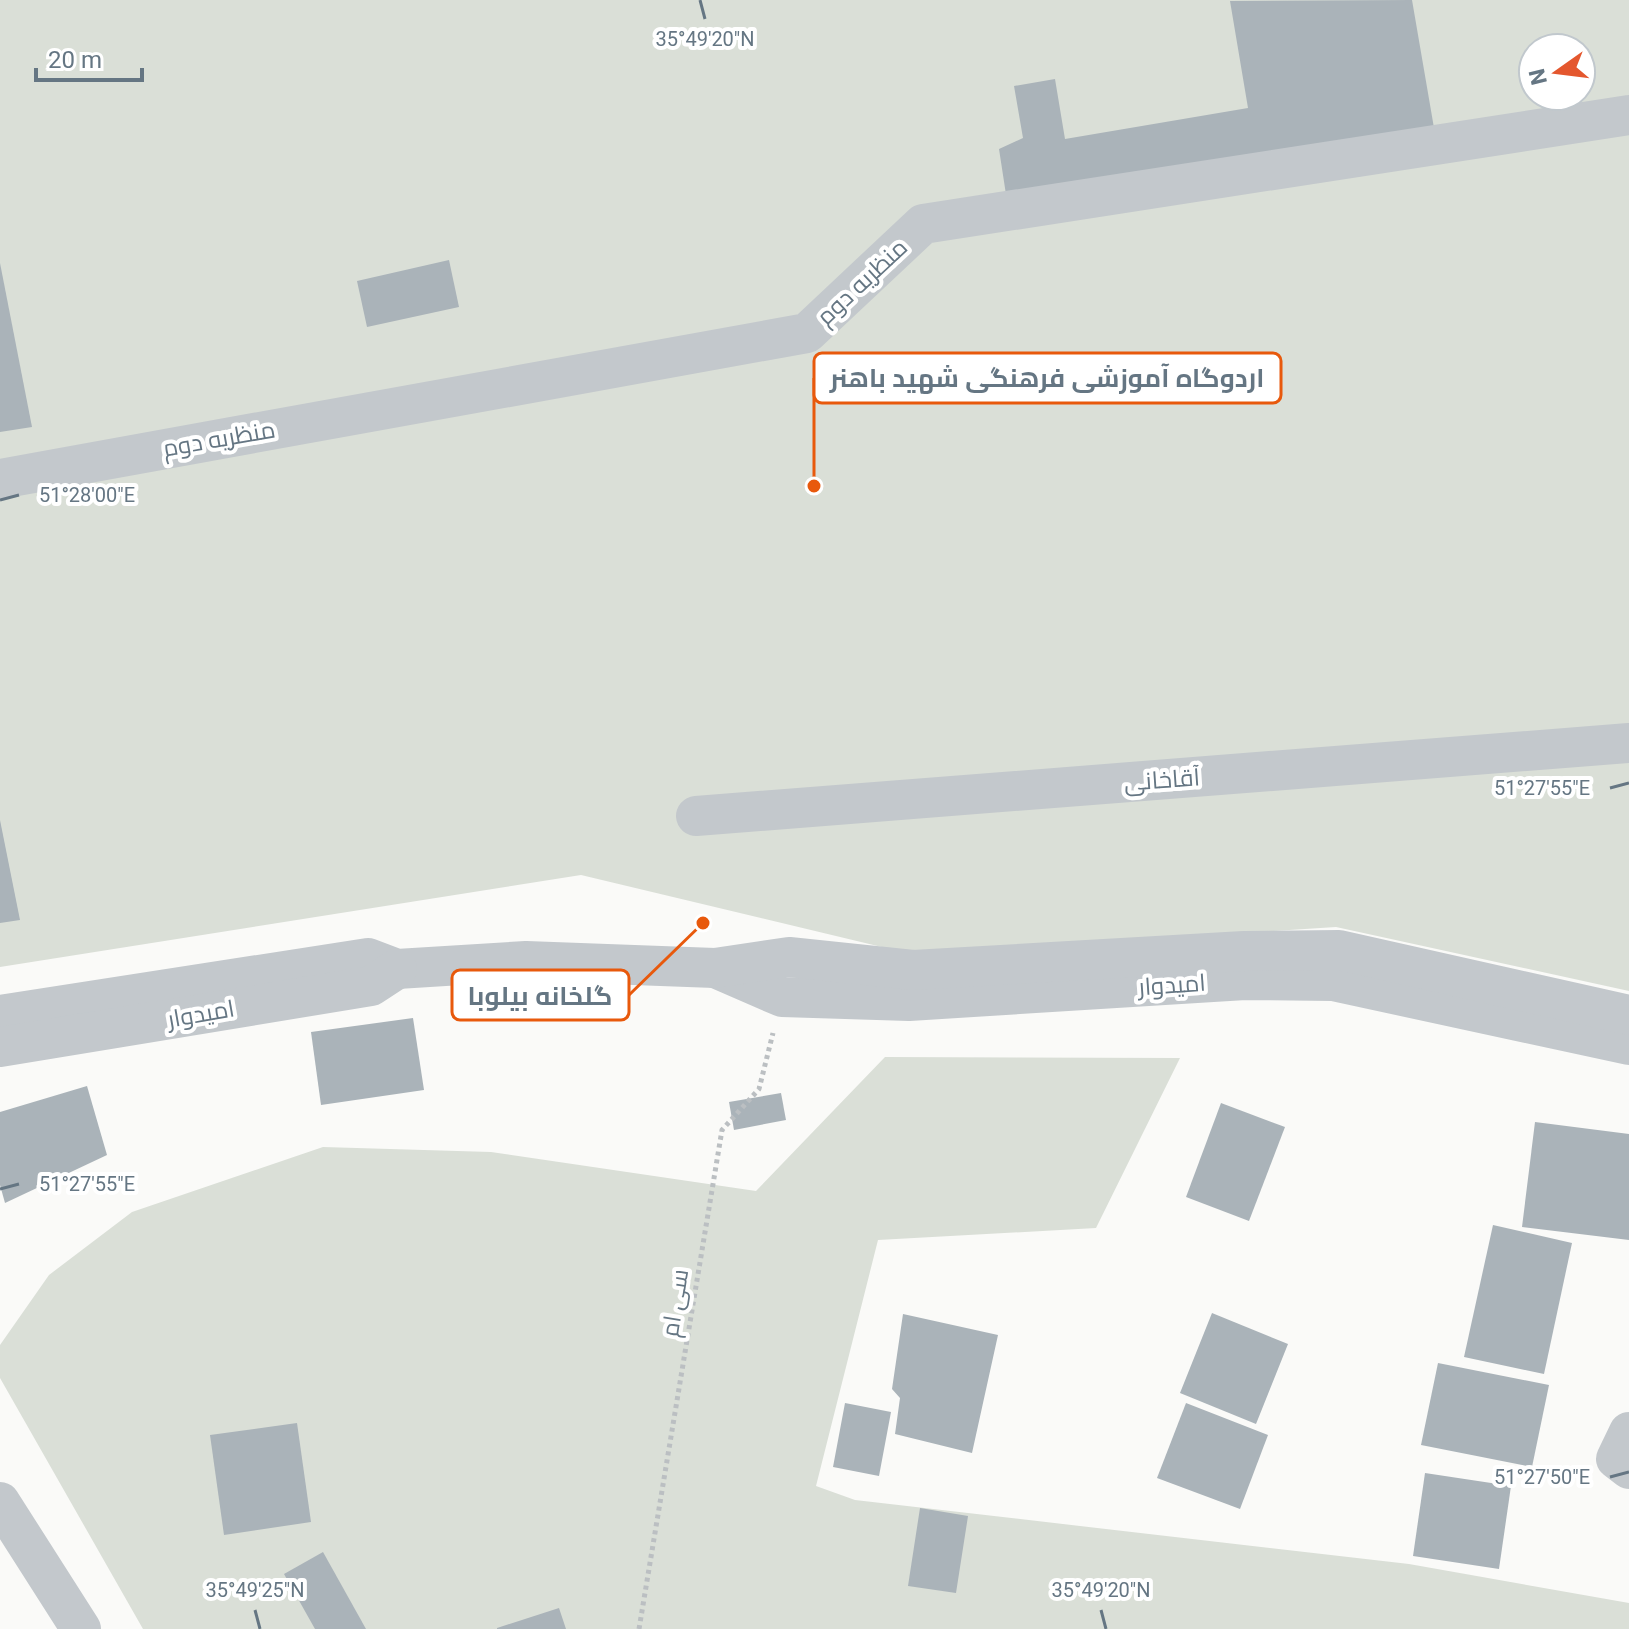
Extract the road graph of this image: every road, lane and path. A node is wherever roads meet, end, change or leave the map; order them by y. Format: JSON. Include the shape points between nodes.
{"nodes":[{"id":1,"x":1629,"y":115,"type":"edge"},
{"id":2,"x":0,"y":479,"type":"edge"},
{"id":3,"x":1629,"y":743,"type":"edge"},
{"id":4,"x":696,"y":816,"type":"dead end"},
{"id":5,"x":1244,"y":966,"type":"junction"},
{"id":6,"x":715,"y":968,"type":"junction"},
{"id":7,"x":782,"y":997,"type":"junction"},
{"id":8,"x":1551,"y":1012,"type":"junction"},
{"id":9,"x":0,"y":1015,"type":"edge"},
{"id":10,"x":1629,"y":1015,"type":"edge"},
{"id":11,"x":95,"y":1016,"type":"junction"},
{"id":12,"x":1629,"y":1045,"type":"edge"},
{"id":13,"x":0,"y":1047,"type":"edge"},
{"id":14,"x":1629,"y":1432,"type":"edge"},
{"id":15,"x":1629,"y":1469,"type":"edge"},
{"id":16,"x":0,"y":1502,"type":"edge"},
{"id":17,"x":81,"y":1629,"type":"edge"},
{"id":18,"x":639,"y":1629,"type":"edge"}],
"edges":[{"from":1,"to":2,"type":"street","name":"منظریه دوم","via":[[923,224],[807,333]]},
{"from":3,"to":4,"type":"street","name":"آقاخانی"},
{"from":5,"to":6,"type":"street","name":"امیدوار","via":[[913,970],[789,957]]},
{"from":5,"to":7,"type":"street","name":"امیدوار","via":[[909,1001]]},
{"from":5,"to":8,"type":"street","name":"امیدوار","via":[[1336,966]]},
{"from":6,"to":7,"type":"street","name":"امیدوار"},
{"from":6,"to":11,"type":"street","name":"امیدوار","via":[[526,961],[397,969],[371,986]]},
{"from":7,"to":18,"type":"path","name":"سی ام","via":[[759,1089],[722,1130]]},
{"from":8,"to":10,"type":"street","name":"امیدوار"},
{"from":8,"to":12,"type":"street","name":"امیدوار"},
{"from":9,"to":11,"type":"street","name":"امیدوار"},
{"from":11,"to":13,"type":"street","name":"امیدوار"},
{"from":14,"to":15,"type":"street","via":[[1616,1459]]},
{"from":16,"to":17,"type":"street"}]}
